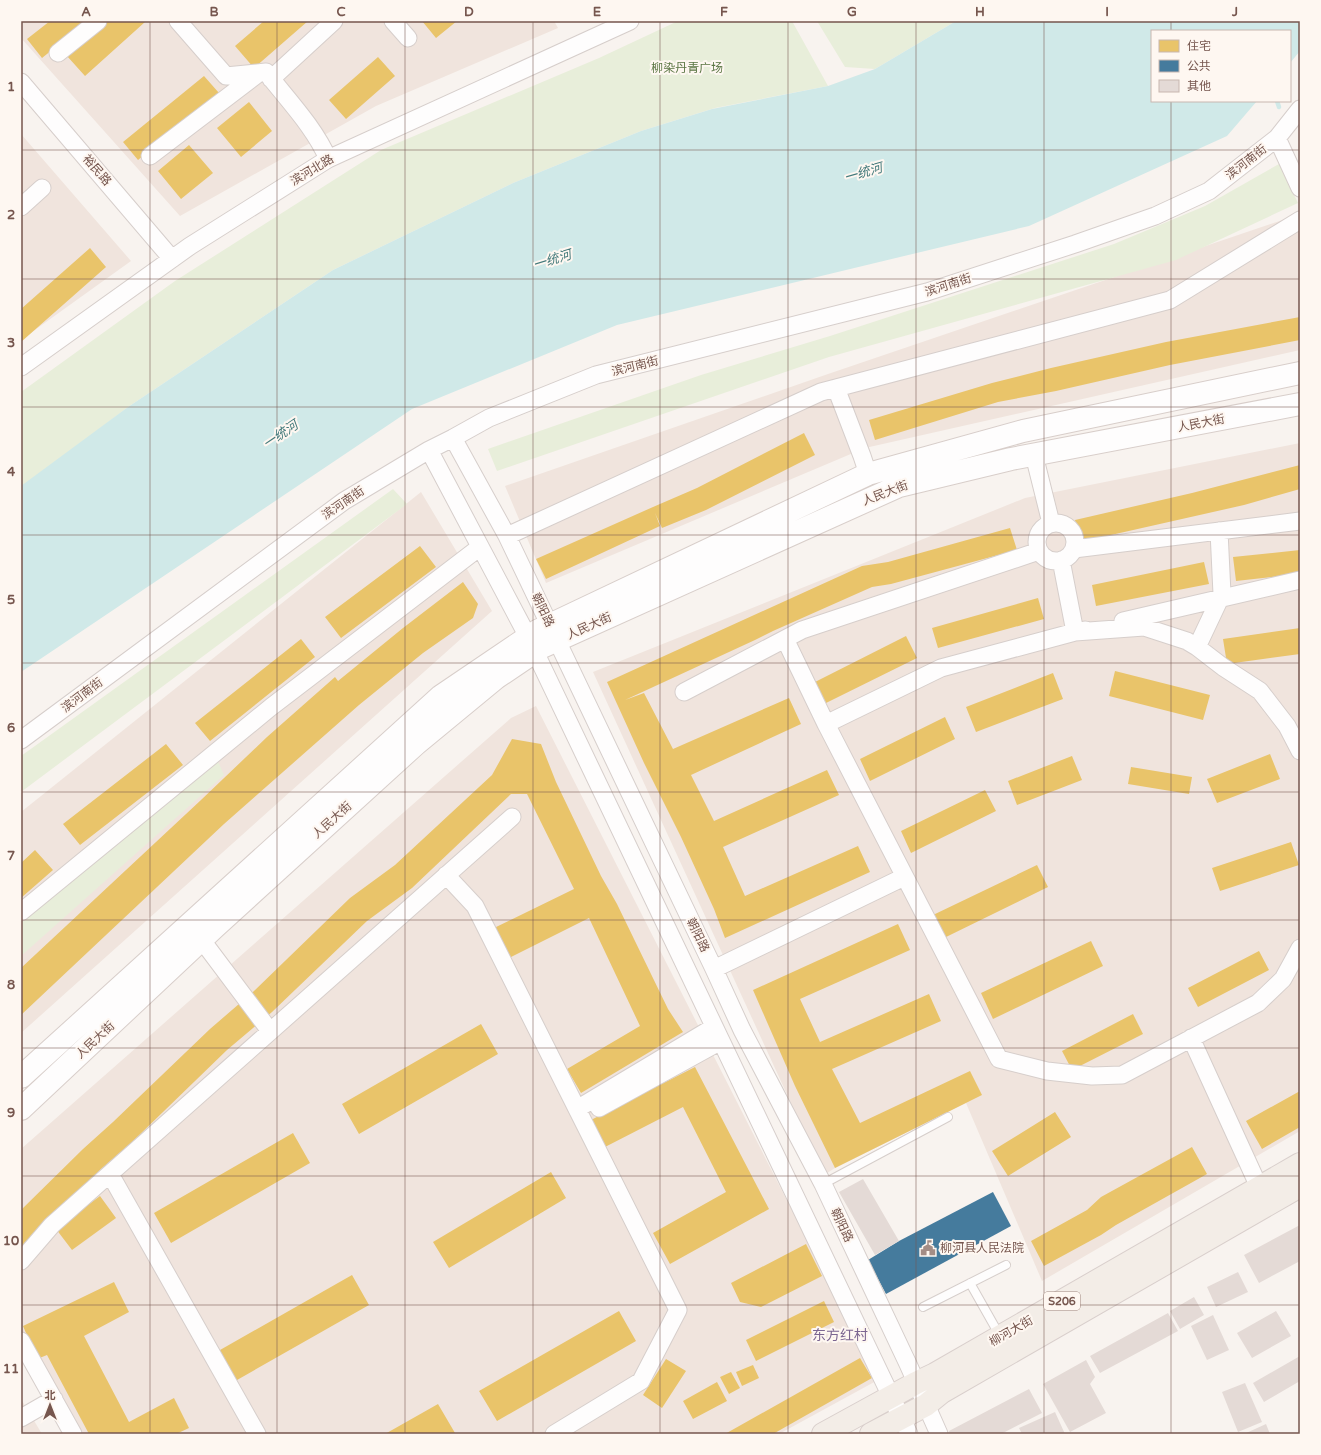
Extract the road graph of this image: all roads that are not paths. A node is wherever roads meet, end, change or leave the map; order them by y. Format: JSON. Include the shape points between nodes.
{"nodes":[{"id":1,"x":98,"y":21,"type":"edge"},
{"id":2,"x":178,"y":21,"type":"edge"},
{"id":3,"x":334,"y":21,"type":"edge"},
{"id":4,"x":393,"y":21,"type":"edge"},
{"id":5,"x":627,"y":22,"type":"edge"},
{"id":6,"x":408,"y":38,"type":"dead end"},
{"id":7,"x":58,"y":53,"type":"dead end"},
{"id":8,"x":265,"y":76,"type":"junction"},
{"id":9,"x":21,"y":82,"type":"edge"},
{"id":10,"x":1300,"y":109,"type":"edge"},
{"id":11,"x":1277,"y":138,"type":"junction"},
{"id":12,"x":150,"y":156,"type":"dead end"},
{"id":13,"x":328,"y":160,"type":"junction"},
{"id":14,"x":42,"y":188,"type":"dead end"},
{"id":15,"x":1300,"y":188,"type":"edge"},
{"id":16,"x":21,"y":207,"type":"edge"},
{"id":17,"x":1300,"y":220,"type":"edge"},
{"id":18,"x":172,"y":258,"type":"junction"},
{"id":19,"x":21,"y":367,"type":"edge"},
{"id":20,"x":1300,"y":373,"type":"edge"},
{"id":21,"x":836,"y":388,"type":"junction"},
{"id":22,"x":1300,"y":404,"type":"edge"},
{"id":23,"x":453,"y":438,"type":"junction"},
{"id":24,"x":429,"y":450,"type":"junction"},
{"id":25,"x":1034,"y":455,"type":"junction"},
{"id":26,"x":868,"y":474,"type":"junction"},
{"id":27,"x":1300,"y":521,"type":"edge"},
{"id":28,"x":1051,"y":523,"type":"junction"},
{"id":29,"x":1220,"y":531,"type":"junction"},
{"id":30,"x":507,"y":536,"type":"junction"},
{"id":31,"x":480,"y":547,"type":"junction"},
{"id":32,"x":1074,"y":549,"type":"junction"},
{"id":33,"x":1039,"y":551,"type":"junction"},
{"id":34,"x":1062,"y":560,"type":"junction"},
{"id":35,"x":1300,"y":580,"type":"edge"},
{"id":36,"x":1220,"y":598,"type":"junction"},
{"id":37,"x":1137,"y":623,"type":"junction"},
{"id":38,"x":554,"y":632,"type":"junction"},
{"id":39,"x":1075,"y":632,"type":"junction"},
{"id":40,"x":785,"y":639,"type":"junction"},
{"id":41,"x":531,"y":644,"type":"junction"},
{"id":42,"x":1197,"y":647,"type":"junction"},
{"id":43,"x":684,"y":692,"type":"dead end"},
{"id":44,"x":826,"y":724,"type":"junction"},
{"id":45,"x":21,"y":740,"type":"edge"},
{"id":46,"x":1300,"y":751,"type":"edge"},
{"id":47,"x":512,"y":817,"type":"dead end"},
{"id":48,"x":446,"y":875,"type":"junction"},
{"id":49,"x":904,"y":877,"type":"junction"},
{"id":50,"x":21,"y":912,"type":"edge"},
{"id":51,"x":202,"y":939,"type":"junction"},
{"id":52,"x":1298,"y":958,"type":"edge"},
{"id":53,"x":714,"y":969,"type":"junction"},
{"id":54,"x":270,"y":1031,"type":"junction"},
{"id":55,"x":718,"y":1034,"type":"junction"},
{"id":56,"x":1191,"y":1038,"type":"junction"},
{"id":57,"x":21,"y":1077,"type":"edge"},
{"id":58,"x":21,"y":1109,"type":"edge"},
{"id":59,"x":579,"y":1113,"type":"junction"},
{"id":60,"x":948,"y":1117,"type":"dead end"},
{"id":61,"x":1300,"y":1164,"type":"edge"},
{"id":62,"x":110,"y":1174,"type":"junction"},
{"id":63,"x":823,"y":1184,"type":"junction"},
{"id":64,"x":1300,"y":1186,"type":"edge"},
{"id":65,"x":1259,"y":1187,"type":"junction"},
{"id":66,"x":21,"y":1261,"type":"edge"},
{"id":67,"x":1006,"y":1265,"type":"dead end"},
{"id":68,"x":970,"y":1283,"type":"junction"},
{"id":69,"x":923,"y":1307,"type":"dead end"},
{"id":70,"x":1000,"y":1337,"type":"junction"},
{"id":71,"x":21,"y":1340,"type":"edge"},
{"id":72,"x":916,"y":1382,"type":"junction"},
{"id":73,"x":891,"y":1397,"type":"junction"},
{"id":74,"x":54,"y":1399,"type":"junction"},
{"id":75,"x":926,"y":1405,"type":"junction"},
{"id":76,"x":21,"y":1418,"type":"edge"},
{"id":77,"x":906,"y":1426,"type":"edge"},
{"id":78,"x":73,"y":1434,"type":"edge"},
{"id":79,"x":257,"y":1434,"type":"edge"},
{"id":80,"x":554,"y":1434,"type":"edge"},
{"id":81,"x":823,"y":1434,"type":"edge"},
{"id":82,"x":871,"y":1434,"type":"edge"},
{"id":83,"x":939,"y":1434,"type":"edge"}],
"edges":[{"from":1,"to":7,"type":"street"},
{"from":2,"to":8,"type":"street","via":[[226,76]]},
{"from":3,"to":8,"type":"street"},
{"from":4,"to":6,"type":"street"},
{"from":5,"to":13,"type":"street","name":"滨河北路"},
{"from":8,"to":12,"type":"street"},
{"from":8,"to":13,"type":"street","via":[[299,114]]},
{"from":9,"to":18,"type":"street","name":"裕民路"},
{"from":10,"to":11,"type":"street","name":"滨河南街"},
{"from":11,"to":15,"type":"street"},
{"from":11,"to":23,"type":"street","name":"滨河南街","via":[[1209,191],[1155,216],[926,292],[596,376],[489,418]]},
{"from":13,"to":18,"type":"street","name":"滨河北路"},
{"from":14,"to":16,"type":"street"},
{"from":17,"to":21,"type":"street","via":[[1170,300]]},
{"from":18,"to":19,"type":"street","name":"滨河北路"},
{"from":20,"to":26,"type":"street","name":"人民大街","via":[[1024,431]]},
{"from":21,"to":26,"type":"street"},
{"from":21,"to":30,"type":"street","via":[[821,392]]},
{"from":22,"to":25,"type":"street","name":"人民大街"},
{"from":23,"to":24,"type":"street","name":"滨河南街"},
{"from":23,"to":30,"type":"street","name":"朝阳路"},
{"from":24,"to":31,"type":"street"},
{"from":24,"to":45,"type":"street","name":"滨河南街","via":[[344,500]]},
{"from":25,"to":28,"type":"street"},
{"from":25,"to":38,"type":"street","name":"人民大街","via":[[899,486]]},
{"from":26,"to":38,"type":"street","name":"人民大街"},
{"from":27,"to":29,"type":"street"},
{"from":28,"to":32,"type":"street","via":[[1059,522],[1068,526],[1076,541]]},
{"from":28,"to":33,"type":"street","via":[[1043,527],[1038,534]]},
{"from":29,"to":32,"type":"street"},
{"from":29,"to":36,"type":"street"},
{"from":30,"to":38,"type":"street","name":"朝阳路"},
{"from":31,"to":41,"type":"street"},
{"from":31,"to":50,"type":"street","via":[[271,707]]},
{"from":32,"to":34,"type":"street"},
{"from":33,"to":34,"type":"street","via":[[1045,558],[1053,561]]},
{"from":33,"to":40,"type":"street","via":[[802,630]]},
{"from":34,"to":39,"type":"street"},
{"from":35,"to":36,"type":"street"},
{"from":36,"to":37,"type":"street"},
{"from":36,"to":42,"type":"street"},
{"from":37,"to":39,"type":"street"},
{"from":37,"to":42,"type":"street"},
{"from":38,"to":41,"type":"street","name":"人民大街","via":[[542,647]]},
{"from":38,"to":53,"type":"street","name":"朝阳路"},
{"from":39,"to":44,"type":"street","via":[[941,668]]},
{"from":40,"to":43,"type":"street"},
{"from":40,"to":44,"type":"street"},
{"from":41,"to":51,"type":"street","name":"人民大街","via":[[496,678],[416,744]]},
{"from":41,"to":55,"type":"street"},
{"from":41,"to":57,"type":"street","name":"人民大街","via":[[441,696]]},
{"from":42,"to":46,"type":"street","via":[[1260,691],[1287,726]]},
{"from":44,"to":49,"type":"street"},
{"from":47,"to":48,"type":"street"},
{"from":48,"to":54,"type":"street"},
{"from":48,"to":59,"type":"street","via":[[475,906]]},
{"from":49,"to":53,"type":"street"},
{"from":49,"to":56,"type":"street","via":[[999,1059],[1047,1071],[1092,1076],[1122,1075]]},
{"from":51,"to":54,"type":"street"},
{"from":51,"to":58,"type":"street","name":"人民大街"},
{"from":52,"to":56,"type":"street","via":[[1283,979],[1258,1003]]},
{"from":53,"to":63,"type":"street","name":"朝阳路","via":[[742,1030]]},
{"from":54,"to":62,"type":"street"},
{"from":55,"to":59,"type":"street"},
{"from":55,"to":73,"type":"street"},
{"from":56,"to":65,"type":"street"},
{"from":59,"to":80,"type":"street","via":[[678,1310],[642,1381]]},
{"from":60,"to":63,"type":"lane"},
{"from":61,"to":65,"type":"main road","name":"柳河大街","number":"S206"},
{"from":62,"to":66,"type":"street","via":[[52,1225]]},
{"from":62,"to":79,"type":"street"},
{"from":63,"to":72,"type":"street","name":"朝阳路"},
{"from":64,"to":75,"type":"main road","name":"柳河大街","number":"S206","via":[[942,1392]]},
{"from":65,"to":70,"type":"main road","name":"柳河大街","number":"S206"},
{"from":67,"to":68,"type":"lane"},
{"from":68,"to":69,"type":"lane"},
{"from":68,"to":70,"type":"lane"},
{"from":70,"to":72,"type":"main road","name":"柳河大街","number":"S206"},
{"from":71,"to":74,"type":"street"},
{"from":72,"to":73,"type":"main road","name":"柳河大街","number":"S206"},
{"from":72,"to":75,"type":"street","name":"朝阳路"},
{"from":73,"to":77,"type":"street"},
{"from":73,"to":81,"type":"main road","name":"柳河大街","number":"S206"},
{"from":74,"to":76,"type":"street"},
{"from":74,"to":78,"type":"street"},
{"from":75,"to":77,"type":"main road","name":"柳河大街","number":"S206"},
{"from":75,"to":83,"type":"street","name":"朝阳路"},
{"from":77,"to":82,"type":"main road","name":"柳河大街","number":"S206"}]}
